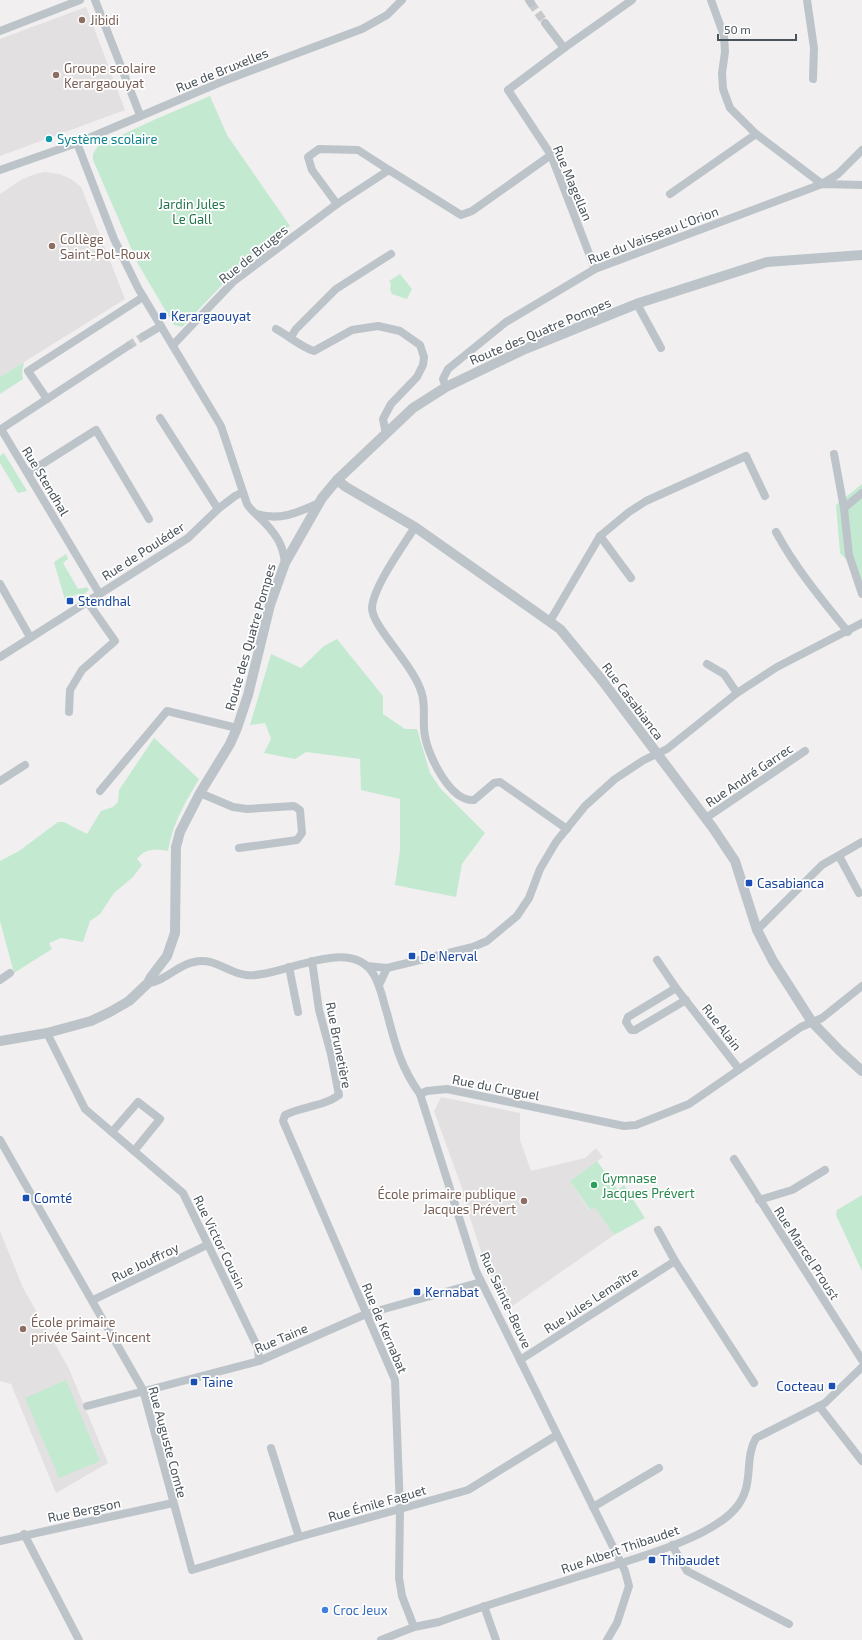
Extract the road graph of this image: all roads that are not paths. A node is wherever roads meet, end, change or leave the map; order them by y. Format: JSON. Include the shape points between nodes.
{"nodes":[{"id":1,"x":80,"y":0,"type":"edge"},
{"id":2,"x":95,"y":0,"type":"edge"},
{"id":3,"x":402,"y":0,"type":"edge"},
{"id":4,"x":632,"y":0,"type":"edge"},
{"id":5,"x":711,"y":0,"type":"edge"},
{"id":6,"x":807,"y":0,"type":"edge"},
{"id":7,"x":545,"y":23,"type":"tunnel mouth"},
{"id":8,"x":0,"y":31,"type":"edge"},
{"id":9,"x":564,"y":48,"type":"junction"},
{"id":10,"x":813,"y":79,"type":"dead end"},
{"id":11,"x":140,"y":115,"type":"junction"},
{"id":12,"x":756,"y":134,"type":"junction"},
{"id":13,"x":77,"y":143,"type":"junction"},
{"id":14,"x":862,"y":150,"type":"edge"},
{"id":15,"x":551,"y":155,"type":"junction"},
{"id":16,"x":0,"y":170,"type":"edge"},
{"id":17,"x":388,"y":170,"type":"junction"},
{"id":18,"x":822,"y":184,"type":"junction"},
{"id":19,"x":862,"y":186,"type":"edge"},
{"id":20,"x":670,"y":194,"type":"dead end"},
{"id":21,"x":336,"y":204,"type":"junction"},
{"id":22,"x":391,"y":254,"type":"dead end"},
{"id":23,"x":862,"y":255,"type":"edge"},
{"id":24,"x":595,"y":269,"type":"junction"},
{"id":25,"x":143,"y":297,"type":"junction"},
{"id":26,"x":637,"y":304,"type":"junction"},
{"id":27,"x":161,"y":326,"type":"junction"},
{"id":28,"x":276,"y":329,"type":"dead end"},
{"id":29,"x":144,"y":336,"type":"tunnel mouth"},
{"id":30,"x":291,"y":337,"type":"junction"},
{"id":31,"x":173,"y":345,"type":"junction"},
{"id":32,"x":128,"y":346,"type":"tunnel mouth"},
{"id":33,"x":661,"y":348,"type":"dead end"},
{"id":34,"x":446,"y":387,"type":"junction"},
{"id":35,"x":47,"y":399,"type":"junction"},
{"id":36,"x":160,"y":418,"type":"dead end"},
{"id":37,"x":386,"y":434,"type":"junction"},
{"id":38,"x":834,"y":454,"type":"dead end"},
{"id":39,"x":28,"y":473,"type":"junction"},
{"id":40,"x":337,"y":480,"type":"junction"},
{"id":41,"x":243,"y":492,"type":"junction"},
{"id":42,"x":862,"y":493,"type":"edge"},
{"id":43,"x":765,"y":496,"type":"dead end"},
{"id":44,"x":317,"y":504,"type":"junction"},
{"id":45,"x":844,"y":508,"type":"junction"},
{"id":46,"x":218,"y":509,"type":"junction"},
{"id":47,"x":254,"y":514,"type":"junction"},
{"id":48,"x":149,"y":519,"type":"dead end"},
{"id":49,"x":415,"y":527,"type":"junction"},
{"id":50,"x":776,"y":532,"type":"dead end"},
{"id":51,"x":600,"y":536,"type":"junction"},
{"id":52,"x":285,"y":563,"type":"junction"},
{"id":53,"x":631,"y":578,"type":"dead end"},
{"id":54,"x":0,"y":584,"type":"edge"},
{"id":55,"x":99,"y":593,"type":"junction"},
{"id":56,"x":862,"y":594,"type":"edge"},
{"id":57,"x":86,"y":601,"type":"junction"},
{"id":58,"x":550,"y":621,"type":"junction"},
{"id":59,"x":862,"y":623,"type":"edge"},
{"id":60,"x":848,"y":632,"type":"junction"},
{"id":61,"x":30,"y":637,"type":"junction"},
{"id":62,"x":0,"y":657,"type":"edge"},
{"id":63,"x":707,"y":664,"type":"dead end"},
{"id":64,"x":737,"y":693,"type":"junction"},
{"id":65,"x":69,"y":712,"type":"dead end"},
{"id":66,"x":237,"y":728,"type":"junction"},
{"id":67,"x":805,"y":751,"type":"dead end"},
{"id":68,"x":657,"y":754,"type":"junction"},
{"id":69,"x":25,"y":765,"type":"dead end"},
{"id":70,"x":0,"y":782,"type":"edge"},
{"id":71,"x":100,"y":791,"type":"dead end"},
{"id":72,"x":200,"y":793,"type":"junction"},
{"id":73,"x":706,"y":818,"type":"junction"},
{"id":74,"x":567,"y":828,"type":"junction"},
{"id":75,"x":862,"y":842,"type":"edge"},
{"id":76,"x":239,"y":848,"type":"dead end"},
{"id":77,"x":839,"y":856,"type":"junction"},
{"id":78,"x":859,"y":893,"type":"dead end"},
{"id":79,"x":757,"y":930,"type":"junction"},
{"id":80,"x":657,"y":960,"type":"dead end"},
{"id":81,"x":312,"y":961,"type":"junction"},
{"id":82,"x":367,"y":966,"type":"junction"},
{"id":83,"x":289,"y":967,"type":"junction"},
{"id":84,"x":387,"y":968,"type":"junction"},
{"id":85,"x":10,"y":973,"type":"dead end"},
{"id":86,"x":0,"y":980,"type":"edge"},
{"id":87,"x":148,"y":983,"type":"junction"},
{"id":88,"x":379,"y":985,"type":"junction"},
{"id":89,"x":862,"y":986,"type":"edge"},
{"id":90,"x":676,"y":988,"type":"junction"},
{"id":91,"x":686,"y":1000,"type":"junction"},
{"id":92,"x":298,"y":1012,"type":"dead end"},
{"id":93,"x":812,"y":1022,"type":"junction"},
{"id":94,"x":46,"y":1033,"type":"junction"},
{"id":95,"x":0,"y":1040,"type":"edge"},
{"id":96,"x":739,"y":1068,"type":"junction"},
{"id":97,"x":862,"y":1071,"type":"edge"},
{"id":98,"x":420,"y":1094,"type":"junction"},
{"id":99,"x":283,"y":1121,"type":"joint"},
{"id":100,"x":112,"y":1132,"type":"junction"},
{"id":101,"x":0,"y":1140,"type":"edge"},
{"id":102,"x":134,"y":1151,"type":"junction"},
{"id":103,"x":734,"y":1159,"type":"dead end"},
{"id":104,"x":826,"y":1170,"type":"dead end"},
{"id":105,"x":759,"y":1200,"type":"junction"},
{"id":106,"x":658,"y":1230,"type":"dead end"},
{"id":107,"x":207,"y":1245,"type":"junction"},
{"id":108,"x":675,"y":1261,"type":"junction"},
{"id":109,"x":481,"y":1282,"type":"junction"},
{"id":110,"x":93,"y":1300,"type":"junction"},
{"id":111,"x":366,"y":1314,"type":"junction"},
{"id":112,"x":520,"y":1360,"type":"junction"},
{"id":113,"x":862,"y":1360,"type":"edge"},
{"id":114,"x":259,"y":1361,"type":"junction"},
{"id":115,"x":862,"y":1366,"type":"edge"},
{"id":116,"x":754,"y":1384,"type":"dead end"},
{"id":117,"x":143,"y":1390,"type":"junction"},
{"id":118,"x":87,"y":1406,"type":"dead end"},
{"id":119,"x":819,"y":1406,"type":"junction"},
{"id":120,"x":556,"y":1435,"type":"junction"},
{"id":121,"x":271,"y":1448,"type":"dead end"},
{"id":122,"x":862,"y":1461,"type":"edge"},
{"id":123,"x":659,"y":1468,"type":"dead end"},
{"id":124,"x":173,"y":1503,"type":"junction"},
{"id":125,"x":593,"y":1507,"type":"junction"},
{"id":126,"x":400,"y":1509,"type":"junction"},
{"id":127,"x":24,"y":1534,"type":"junction"},
{"id":128,"x":299,"y":1537,"type":"junction"},
{"id":129,"x":0,"y":1540,"type":"edge"},
{"id":130,"x":672,"y":1545,"type":"junction"},
{"id":131,"x":620,"y":1563,"type":"junction"},
{"id":132,"x":192,"y":1570,"type":"joint"},
{"id":133,"x":484,"y":1606,"type":"junction"},
{"id":134,"x":789,"y":1624,"type":"dead end"},
{"id":135,"x":414,"y":1627,"type":"junction"},
{"id":136,"x":79,"y":1640,"type":"edge"},
{"id":137,"x":381,"y":1640,"type":"edge"},
{"id":138,"x":496,"y":1640,"type":"edge"},
{"id":139,"x":607,"y":1640,"type":"edge"}],
"edges":[{"from":1,"to":8,"type":"street"},
{"from":2,"to":11,"type":"street"},
{"from":3,"to":11,"type":"street","name":"Rue de Bruxelles","via":[[387,15],[362,29]]},
{"from":4,"to":9,"type":"street"},
{"from":5,"to":12,"type":"street","via":[[724,36],[723,89],[730,108]]},
{"from":6,"to":10,"type":"street","via":[[814,48]]},
{"from":7,"to":9,"type":"street"},
{"from":9,"to":15,"type":"street","name":"Rue Magellan","via":[[508,90]]},
{"from":11,"to":13,"type":"street","name":"Rue de Bruxelles"},
{"from":12,"to":18,"type":"street"},
{"from":12,"to":20,"type":"street"},
{"from":13,"to":16,"type":"street","name":"Rue de Bruxelles"},
{"from":13,"to":25,"type":"street","via":[[114,239]]},
{"from":14,"to":18,"type":"street","via":[[838,174]]},
{"from":15,"to":17,"type":"street","via":[[472,211],[461,215]]},
{"from":15,"to":24,"type":"street","name":"Rue Magellan"},
{"from":17,"to":21,"type":"street","name":"Rue de Bruges"},
{"from":17,"to":21,"type":"street","via":[[358,150],[319,149],[314,152],[308,157],[312,170]]},
{"from":18,"to":19,"type":"street","name":"Rue du Vaisseau L'Orion"},
{"from":18,"to":24,"type":"street","name":"Rue du Vaisseau L'Orion"},
{"from":21,"to":31,"type":"street","name":"Rue de Bruges","via":[[234,281]]},
{"from":22,"to":30,"type":"street","via":[[336,289]]},
{"from":23,"to":26,"type":"street","name":"Route des Quatre Pompes","via":[[767,262]]},
{"from":24,"to":34,"type":"street","name":"Rue du Vaisseau L'Orion","via":[[506,322],[448,369],[443,379]]},
{"from":25,"to":27,"type":"street"},
{"from":25,"to":35,"type":"street","via":[[28,371]]},
{"from":26,"to":33,"type":"street"},
{"from":26,"to":34,"type":"street","name":"Route des Quatre Pompes","via":[[525,349]]},
{"from":27,"to":29,"type":"street"},
{"from":27,"to":31,"type":"street"},
{"from":28,"to":30,"type":"street"},
{"from":30,"to":37,"type":"street","via":[[314,352],[352,330],[378,326],[400,331],[420,345],[424,357],[423,365],[417,377],[391,404],[383,419]]},
{"from":31,"to":41,"type":"street","via":[[221,426]]},
{"from":32,"to":35,"type":"street","name":"Rue Stendhal"},
{"from":34,"to":37,"type":"street","name":"Route des Quatre Pompes","via":[[413,408]]},
{"from":35,"to":39,"type":"street","name":"Rue Stendhal","via":[[1,429]]},
{"from":36,"to":46,"type":"street"},
{"from":37,"to":40,"type":"street","name":"Route des Quatre Pompes"},
{"from":38,"to":45,"type":"street"},
{"from":39,"to":48,"type":"street","via":[[96,430]]},
{"from":39,"to":55,"type":"street","name":"Rue Stendhal"},
{"from":40,"to":44,"type":"street","name":"Route des Quatre Pompes"},
{"from":40,"to":49,"type":"street","name":"Rue Casabianca"},
{"from":41,"to":46,"type":"street","name":"Rue de Pouléder"},
{"from":41,"to":47,"type":"street"},
{"from":42,"to":45,"type":"street"},
{"from":43,"to":51,"type":"street","via":[[746,456],[646,501]]},
{"from":44,"to":47,"type":"street","via":[[293,515],[266,517]]},
{"from":44,"to":52,"type":"street","name":"Route des Quatre Pompes"},
{"from":45,"to":56,"type":"street","via":[[849,555]]},
{"from":46,"to":55,"type":"street","name":"Rue de Pouléder","via":[[188,538]]},
{"from":47,"to":52,"type":"street","via":[[266,523],[278,539],[283,547]]},
{"from":49,"to":58,"type":"street","name":"Rue Casabianca"},
{"from":49,"to":74,"type":"street","via":[[377,589],[372,609],[374,618],[402,656],[422,692],[424,735],[430,754],[451,788],[463,798],[474,800],[494,783],[500,782]]},
{"from":50,"to":60,"type":"street","via":[[811,586]]},
{"from":51,"to":53,"type":"street"},
{"from":51,"to":58,"type":"street"},
{"from":52,"to":66,"type":"street","name":"Route des Quatre Pompes","via":[[270,605],[248,695]]},
{"from":54,"to":61,"type":"street"},
{"from":55,"to":57,"type":"street","name":"Rue de Pouléder"},
{"from":57,"to":61,"type":"street","name":"Rue de Pouléder"},
{"from":57,"to":65,"type":"street","via":[[115,640],[82,670],[70,690]]},
{"from":58,"to":68,"type":"street","name":"Rue Casabianca","via":[[560,629],[601,679]]},
{"from":59,"to":60,"type":"street"},
{"from":60,"to":64,"type":"street","via":[[777,667]]},
{"from":61,"to":62,"type":"street","name":"Rue de Pouléder"},
{"from":63,"to":64,"type":"street","via":[[724,674]]},
{"from":64,"to":68,"type":"street","via":[[667,749]]},
{"from":66,"to":71,"type":"street","via":[[168,711]]},
{"from":66,"to":72,"type":"street","name":"Route des Quatre Pompes"},
{"from":67,"to":73,"type":"street","name":"Rue André Garrec"},
{"from":68,"to":73,"type":"street","name":"Rue Casabianca"},
{"from":68,"to":74,"type":"street","via":[[615,779],[585,806]]},
{"from":69,"to":70,"type":"street"},
{"from":72,"to":76,"type":"street","via":[[233,807],[247,809],[294,806],[300,810],[302,833],[298,840]]},
{"from":72,"to":87,"type":"street","name":"Route des Quatre Pompes","via":[[180,832],[176,847],[175,933],[167,956]]},
{"from":73,"to":79,"type":"street","name":"Rue Casabianca","via":[[735,861]]},
{"from":74,"to":84,"type":"street","via":[[540,869],[529,898],[517,916],[500,932],[474,947]]},
{"from":75,"to":77,"type":"street"},
{"from":77,"to":78,"type":"street"},
{"from":77,"to":79,"type":"street","via":[[822,865]]},
{"from":79,"to":93,"type":"street","name":"Rue Casabianca","via":[[763,945]]},
{"from":80,"to":90,"type":"street","name":"Rue Alain"},
{"from":81,"to":82,"type":"street","via":[[348,958]]},
{"from":81,"to":83,"type":"street"},
{"from":81,"to":99,"type":"street","name":"Rue Brunetière","via":[[319,1010],[339,1095],[330,1101],[292,1111],[285,1115]]},
{"from":82,"to":84,"type":"street"},
{"from":82,"to":88,"type":"street"},
{"from":83,"to":87,"type":"street","via":[[245,975],[207,960],[193,962],[159,981]]},
{"from":83,"to":92,"type":"street"},
{"from":84,"to":88,"type":"street"},
{"from":85,"to":86,"type":"street"},
{"from":87,"to":94,"type":"street","name":"Route des Quatre Pompes","via":[[129,1001],[110,1012]]},
{"from":88,"to":98,"type":"street","via":[[398,1055],[408,1077]]},
{"from":89,"to":93,"type":"street","name":"Rue du Cruguel","via":[[822,1018]]},
{"from":90,"to":91,"type":"street","name":"Rue Alain"},
{"from":90,"to":91,"type":"street","name":"Rue Alain","via":[[628,1017],[626,1022],[631,1030]]},
{"from":91,"to":96,"type":"street","name":"Rue Alain"},
{"from":93,"to":96,"type":"street","name":"Rue du Cruguel"},
{"from":93,"to":97,"type":"street","name":"Rue Casabianca"},
{"from":94,"to":95,"type":"street","name":"Route des Quatre Pompes"},
{"from":94,"to":100,"type":"street","name":"Rue Victor Cousin","via":[[85,1109]]},
{"from":96,"to":98,"type":"street","name":"Rue du Cruguel","via":[[680,1108],[636,1125],[624,1126],[447,1089]]},
{"from":98,"to":109,"type":"street","name":"Rue Sainte-Beuve"},
{"from":99,"to":111,"type":"street","name":"Rue de Kernabat"},
{"from":100,"to":102,"type":"street","name":"Rue Victor Cousin"},
{"from":100,"to":102,"type":"street","via":[[138,1102],[160,1119]]},
{"from":101,"to":110,"type":"street","name":"Rue Auguste Comte"},
{"from":102,"to":107,"type":"street","name":"Rue Victor Cousin","via":[[183,1193]]},
{"from":103,"to":105,"type":"street","name":"Rue Marcel Proust"},
{"from":104,"to":105,"type":"street","via":[[792,1190]]},
{"from":105,"to":113,"type":"street","name":"Rue Marcel Proust"},
{"from":106,"to":108,"type":"street"},
{"from":107,"to":110,"type":"street","name":"Rue Jouffroy"},
{"from":107,"to":114,"type":"street","name":"Rue Victor Cousin","via":[[258,1348]]},
{"from":108,"to":112,"type":"street","name":"Rue Jules Lemaître"},
{"from":108,"to":116,"type":"street"},
{"from":109,"to":111,"type":"street","name":"Rue Taine"},
{"from":109,"to":112,"type":"street","name":"Rue Sainte-Beuve"},
{"from":110,"to":117,"type":"street","name":"Rue Auguste Comte"},
{"from":111,"to":114,"type":"street","name":"Rue Taine"},
{"from":111,"to":126,"type":"street","name":"Rue de Kernabat","via":[[395,1380]]},
{"from":112,"to":120,"type":"street","name":"Rue Sainte-Beuve"},
{"from":114,"to":117,"type":"street","name":"Rue Taine"},
{"from":115,"to":119,"type":"street","name":"Rue Albert Thibaudet"},
{"from":117,"to":118,"type":"street","name":"Rue Taine"},
{"from":117,"to":124,"type":"street","name":"Rue Auguste Comte"},
{"from":119,"to":122,"type":"street"},
{"from":119,"to":130,"type":"street","name":"Rue Albert Thibaudet","via":[[756,1438],[752,1445],[744,1496],[735,1508],[723,1520]]},
{"from":120,"to":125,"type":"street","name":"Rue Sainte-Beuve"},
{"from":120,"to":126,"type":"street","name":"Rue Émile Faguet","via":[[468,1490]]},
{"from":121,"to":128,"type":"street"},
{"from":123,"to":125,"type":"street"},
{"from":124,"to":127,"type":"street","name":"Rue Bergson"},
{"from":124,"to":132,"type":"street","name":"Rue Auguste Comte"},
{"from":125,"to":131,"type":"street","name":"Rue Sainte-Beuve"},
{"from":126,"to":128,"type":"street","name":"Rue Émile Faguet"},
{"from":126,"to":135,"type":"street","name":"Rue de Kernabat","via":[[399,1578],[402,1596]]},
{"from":127,"to":129,"type":"street","name":"Rue Bergson"},
{"from":127,"to":136,"type":"street"},
{"from":128,"to":132,"type":"street","name":"Rue Émile Faguet"},
{"from":130,"to":131,"type":"street","name":"Rue Albert Thibaudet"},
{"from":130,"to":134,"type":"street","via":[[687,1572]]},
{"from":131,"to":133,"type":"street","name":"Rue Albert Thibaudet"},
{"from":131,"to":139,"type":"street","name":"Rue Sainte-Beuve","via":[[629,1586],[617,1623]]},
{"from":133,"to":135,"type":"street","name":"Rue Albert Thibaudet","via":[[439,1622]]},
{"from":133,"to":138,"type":"street"},
{"from":135,"to":137,"type":"street","name":"Rue Albert Thibaudet"}]}
